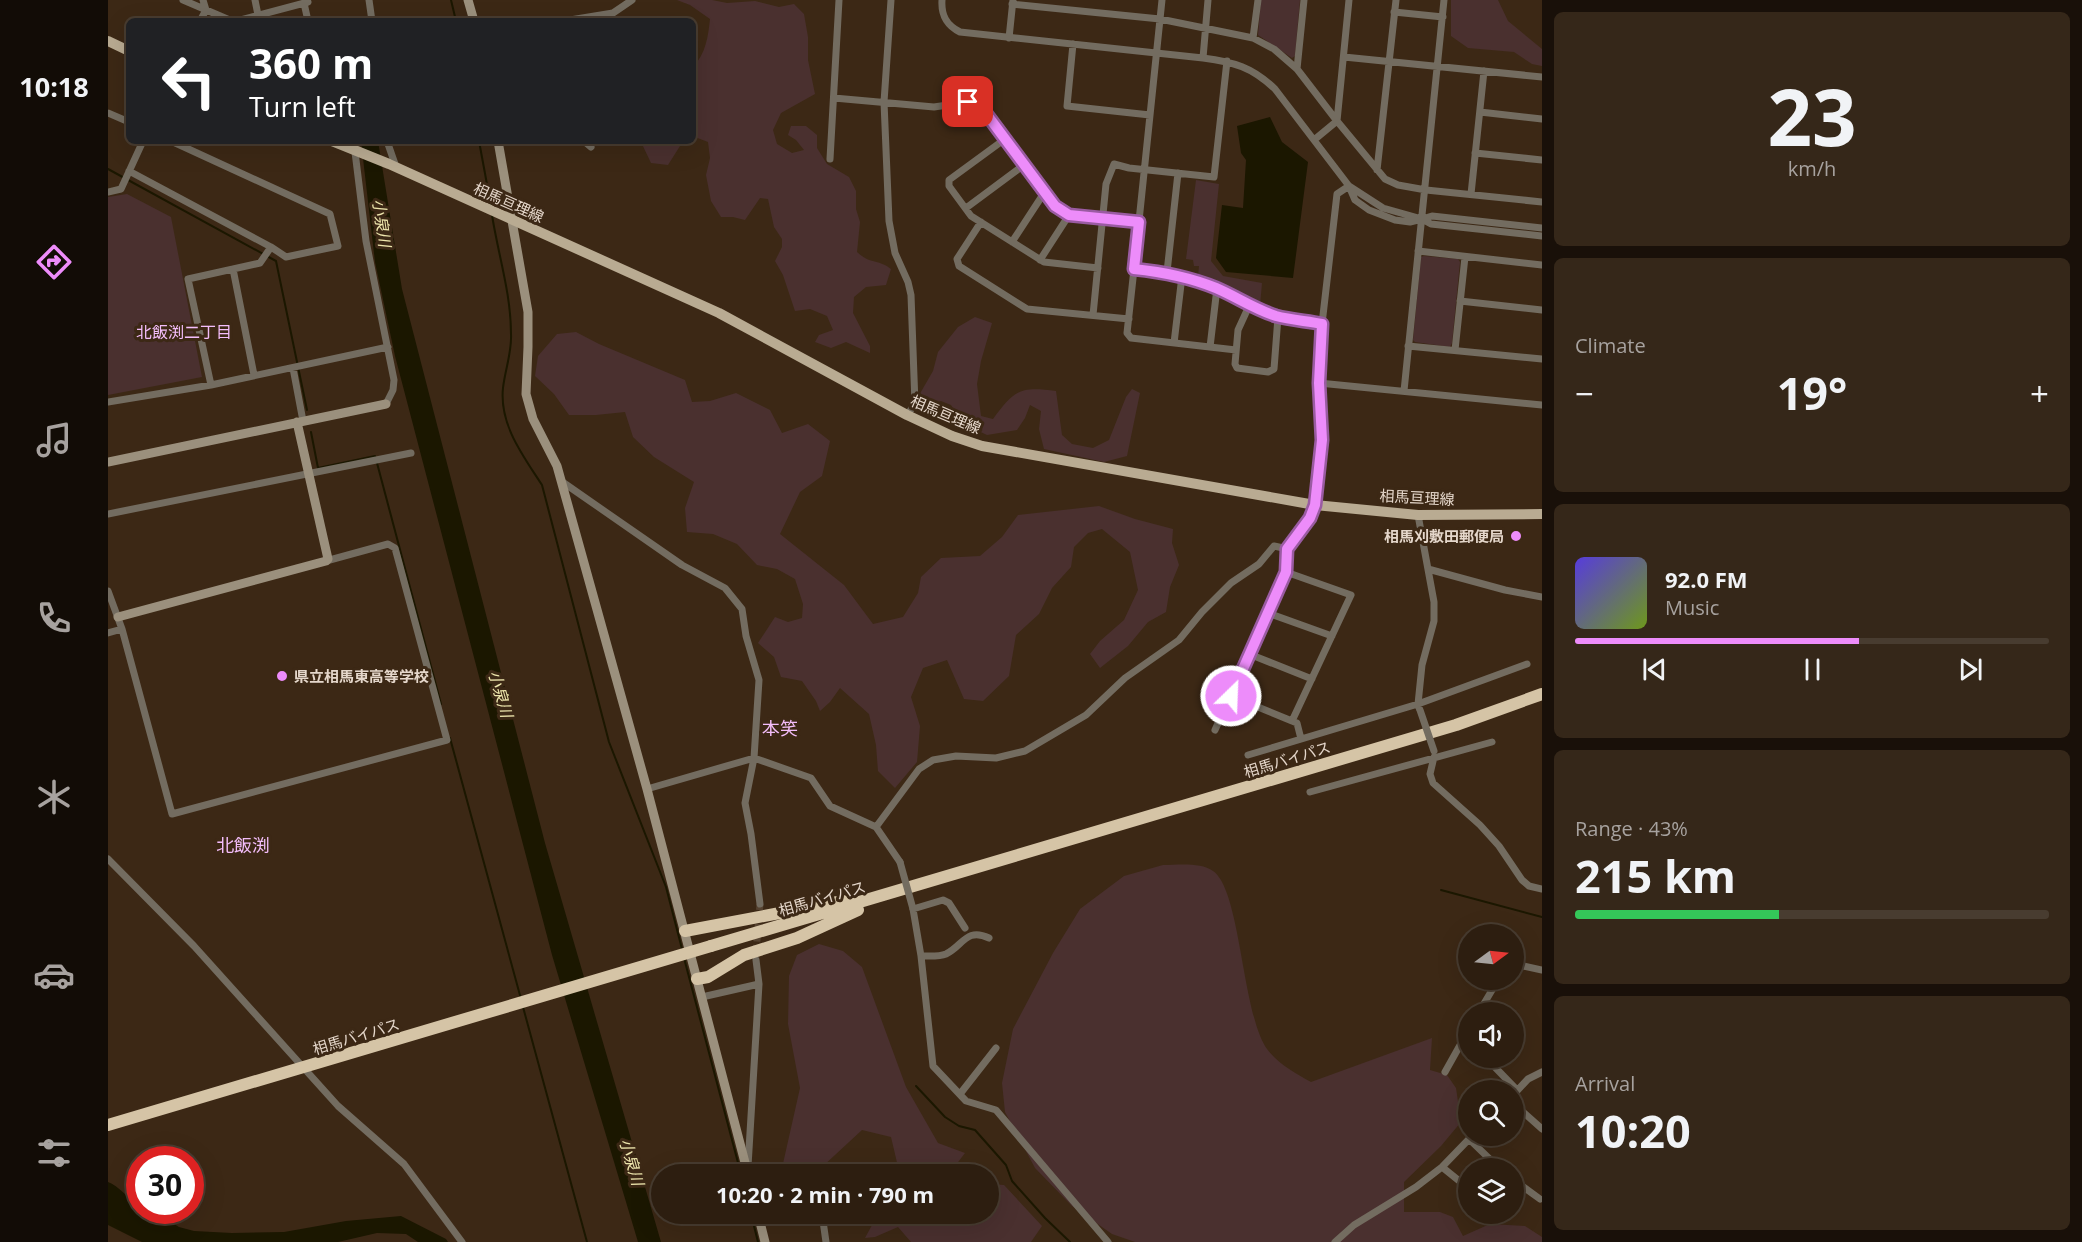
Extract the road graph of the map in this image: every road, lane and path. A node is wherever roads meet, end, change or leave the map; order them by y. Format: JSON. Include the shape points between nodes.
{"nodes":[{"id":1,"x":183,"y":0,"type":"edge"},
{"id":2,"x":203,"y":0,"type":"edge"},
{"id":3,"x":255,"y":0,"type":"edge"},
{"id":4,"x":369,"y":0,"type":"edge"},
{"id":5,"x":468,"y":0,"type":"edge"},
{"id":6,"x":632,"y":0,"type":"edge"},
{"id":7,"x":839,"y":0,"type":"edge"},
{"id":8,"x":891,"y":0,"type":"edge"},
{"id":9,"x":942,"y":0,"type":"edge"},
{"id":10,"x":1162,"y":0,"type":"edge"},
{"id":11,"x":1208,"y":0,"type":"edge"},
{"id":12,"x":1258,"y":0,"type":"edge"},
{"id":13,"x":1304,"y":0,"type":"edge"},
{"id":14,"x":1349,"y":0,"type":"edge"},
{"id":15,"x":1396,"y":0,"type":"edge"},
{"id":16,"x":1444,"y":0,"type":"edge"},
{"id":17,"x":306,"y":2,"type":"edge"},
{"id":18,"x":1012,"y":2,"type":"edge"},
{"id":19,"x":206,"y":10,"type":"junction"},
{"id":20,"x":1394,"y":12,"type":"junction"},
{"id":21,"x":258,"y":15,"type":"junction"},
{"id":22,"x":1443,"y":17,"type":"junction"},
{"id":23,"x":202,"y":18,"type":"edge"},
{"id":24,"x":225,"y":18,"type":"edge"},
{"id":25,"x":248,"y":18,"type":"edge"},
{"id":26,"x":308,"y":18,"type":"edge"},
{"id":27,"x":372,"y":18,"type":"edge"},
{"id":28,"x":473,"y":18,"type":"edge"},
{"id":29,"x":582,"y":18,"type":"edge"},
{"id":30,"x":1160,"y":19,"type":"junction"},
{"id":31,"x":1205,"y":28,"type":"junction"},
{"id":32,"x":1009,"y":38,"type":"junction"},
{"id":33,"x":1253,"y":38,"type":"junction"},
{"id":34,"x":108,"y":41,"type":"edge"},
{"id":35,"x":1073,"y":44,"type":"junction"},
{"id":36,"x":126,"y":50,"type":"edge"},
{"id":37,"x":1157,"y":53,"type":"junction"},
{"id":38,"x":1344,"y":57,"type":"junction"},
{"id":39,"x":1203,"y":58,"type":"junction"},
{"id":40,"x":1227,"y":61,"type":"junction"},
{"id":41,"x":1389,"y":61,"type":"junction"},
{"id":42,"x":1438,"y":66,"type":"junction"},
{"id":43,"x":1297,"y":69,"type":"junction"},
{"id":44,"x":1484,"y":71,"type":"junction"},
{"id":45,"x":1542,"y":76,"type":"edge"},
{"id":46,"x":834,"y":98,"type":"junction"},
{"id":47,"x":884,"y":102,"type":"junction"},
{"id":48,"x":1480,"y":112,"type":"junction"},
{"id":49,"x":108,"y":113,"type":"edge"},
{"id":50,"x":1150,"y":115,"type":"junction"},
{"id":51,"x":1542,"y":119,"type":"edge"},
{"id":52,"x":126,"y":121,"type":"edge"},
{"id":53,"x":1337,"y":121,"type":"junction"},
{"id":54,"x":1005,"y":139,"type":"junction"},
{"id":55,"x":1314,"y":140,"type":"junction"},
{"id":56,"x":142,"y":144,"type":"edge"},
{"id":57,"x":178,"y":144,"type":"edge"},
{"id":58,"x":339,"y":144,"type":"edge"},
{"id":59,"x":388,"y":144,"type":"edge"},
{"id":60,"x":499,"y":144,"type":"edge"},
{"id":61,"x":588,"y":144,"type":"edge"},
{"id":62,"x":591,"y":147,"type":"dead end"},
{"id":63,"x":357,"y":153,"type":"junction"},
{"id":64,"x":1475,"y":153,"type":"junction"},
{"id":65,"x":830,"y":159,"type":"dead end"},
{"id":66,"x":1542,"y":160,"type":"edge"},
{"id":67,"x":1024,"y":165,"type":"junction"},
{"id":68,"x":392,"y":166,"type":"junction"},
{"id":69,"x":1144,"y":170,"type":"junction"},
{"id":70,"x":1377,"y":171,"type":"junction"},
{"id":71,"x":128,"y":173,"type":"junction"},
{"id":72,"x":1178,"y":173,"type":"junction"},
{"id":73,"x":1349,"y":186,"type":"junction"},
{"id":74,"x":1426,"y":190,"type":"junction"},
{"id":75,"x":108,"y":192,"type":"edge"},
{"id":76,"x":1044,"y":193,"type":"junction"},
{"id":77,"x":1471,"y":194,"type":"junction"},
{"id":78,"x":1542,"y":202,"type":"edge"},
{"id":79,"x":966,"y":208,"type":"junction"},
{"id":80,"x":1069,"y":215,"type":"junction"},
{"id":81,"x":1103,"y":218,"type":"junction"},
{"id":82,"x":512,"y":219,"type":"junction"},
{"id":83,"x":1422,"y":219,"type":"junction"},
{"id":84,"x":981,"y":222,"type":"junction"},
{"id":85,"x":1139,"y":222,"type":"junction"},
{"id":86,"x":1542,"y":228,"type":"edge"},
{"id":87,"x":1542,"y":236,"type":"edge"},
{"id":88,"x":1012,"y":242,"type":"junction"},
{"id":89,"x":270,"y":248,"type":"junction"},
{"id":90,"x":1418,"y":251,"type":"junction"},
{"id":91,"x":1465,"y":257,"type":"junction"},
{"id":92,"x":1040,"y":260,"type":"junction"},
{"id":93,"x":1542,"y":265,"type":"edge"},
{"id":94,"x":1098,"y":268,"type":"junction"},
{"id":95,"x":233,"y":269,"type":"junction"},
{"id":96,"x":1134,"y":269,"type":"junction"},
{"id":97,"x":1167,"y":272,"type":"junction"},
{"id":98,"x":1182,"y":276,"type":"junction"},
{"id":99,"x":1217,"y":288,"type":"junction"},
{"id":100,"x":1460,"y":301,"type":"junction"},
{"id":101,"x":1249,"y":306,"type":"junction"},
{"id":102,"x":1542,"y":310,"type":"edge"},
{"id":103,"x":1093,"y":315,"type":"junction"},
{"id":104,"x":1278,"y":316,"type":"junction"},
{"id":105,"x":1129,"y":319,"type":"junction"},
{"id":106,"x":1322,"y":324,"type":"junction"},
{"id":107,"x":1174,"y":343,"type":"junction"},
{"id":108,"x":1408,"y":346,"type":"junction"},
{"id":109,"x":388,"y":347,"type":"junction"},
{"id":110,"x":1210,"y":347,"type":"junction"},
{"id":111,"x":1236,"y":350,"type":"junction"},
{"id":112,"x":1455,"y":350,"type":"junction"},
{"id":113,"x":1542,"y":360,"type":"edge"},
{"id":114,"x":296,"y":368,"type":"junction"},
{"id":115,"x":254,"y":375,"type":"junction"},
{"id":116,"x":1319,"y":383,"type":"junction"},
{"id":117,"x":211,"y":385,"type":"junction"},
{"id":118,"x":1404,"y":391,"type":"junction"},
{"id":119,"x":108,"y":402,"type":"edge"},
{"id":120,"x":386,"y":404,"type":"joint"},
{"id":121,"x":1542,"y":405,"type":"edge"},
{"id":122,"x":908,"y":415,"type":"junction"},
{"id":123,"x":300,"y":422,"type":"junction"},
{"id":124,"x":411,"y":453,"type":"dead end"},
{"id":125,"x":108,"y":462,"type":"edge"},
{"id":126,"x":308,"y":475,"type":"junction"},
{"id":127,"x":561,"y":481,"type":"junction"},
{"id":128,"x":1315,"y":505,"type":"junction"},
{"id":129,"x":108,"y":514,"type":"edge"},
{"id":130,"x":1542,"y":514,"type":"edge"},
{"id":131,"x":1418,"y":515,"type":"junction"},
{"id":132,"x":1287,"y":549,"type":"junction"},
{"id":133,"x":326,"y":561,"type":"junction"},
{"id":134,"x":1428,"y":569,"type":"junction"},
{"id":135,"x":1286,"y":572,"type":"junction"},
{"id":136,"x":108,"y":591,"type":"edge"},
{"id":137,"x":1542,"y":597,"type":"edge"},
{"id":138,"x":1268,"y":613,"type":"junction"},
{"id":139,"x":118,"y":617,"type":"junction"},
{"id":140,"x":122,"y":629,"type":"junction"},
{"id":141,"x":108,"y":633,"type":"edge"},
{"id":142,"x":1332,"y":636,"type":"junction"},
{"id":143,"x":1249,"y":654,"type":"junction"},
{"id":144,"x":1527,"y":664,"type":"dead end"},
{"id":145,"x":1312,"y":679,"type":"junction"},
{"id":146,"x":1542,"y":694,"type":"edge"},
{"id":147,"x":1231,"y":696,"type":"junction"},
{"id":148,"x":1419,"y":707,"type":"junction"},
{"id":149,"x":1292,"y":721,"type":"junction"},
{"id":150,"x":1215,"y":730,"type":"dead end"},
{"id":151,"x":1301,"y":739,"type":"junction"},
{"id":152,"x":1492,"y":742,"type":"dead end"},
{"id":153,"x":1248,"y":755,"type":"dead end"},
{"id":154,"x":1434,"y":755,"type":"junction"},
{"id":155,"x":754,"y":759,"type":"junction"},
{"id":156,"x":647,"y":789,"type":"junction"},
{"id":157,"x":1310,"y":792,"type":"dead end"},
{"id":158,"x":876,"y":827,"type":"junction"},
{"id":159,"x":108,"y":859,"type":"edge"},
{"id":160,"x":1542,"y":889,"type":"edge"},
{"id":161,"x":898,"y":892,"type":"junction"},
{"id":162,"x":760,"y":904,"type":"tunnel mouth"},
{"id":163,"x":913,"y":909,"type":"junction"},
{"id":164,"x":965,"y":928,"type":"dead end"},
{"id":165,"x":685,"y":931,"type":"junction"},
{"id":166,"x":989,"y":938,"type":"dead end"},
{"id":167,"x":921,"y":956,"type":"junction"},
{"id":168,"x":756,"y":960,"type":"tunnel mouth"},
{"id":169,"x":1524,"y":966,"type":"edge"},
{"id":170,"x":1542,"y":970,"type":"edge"},
{"id":171,"x":697,"y":979,"type":"junction"},
{"id":172,"x":759,"y":984,"type":"junction"},
{"id":173,"x":702,"y":998,"type":"junction"},
{"id":174,"x":996,"y":1048,"type":"dead end"},
{"id":175,"x":1458,"y":1051,"type":"edge"},
{"id":176,"x":1495,"y":1068,"type":"edge"},
{"id":177,"x":1542,"y":1071,"type":"edge"},
{"id":178,"x":1445,"y":1072,"type":"dead end"},
{"id":179,"x":1505,"y":1080,"type":"edge"},
{"id":180,"x":1524,"y":1083,"type":"edge"},
{"id":181,"x":960,"y":1095,"type":"junction"},
{"id":182,"x":1524,"y":1113,"type":"edge"},
{"id":183,"x":108,"y":1125,"type":"edge"},
{"id":184,"x":1542,"y":1129,"type":"edge"},
{"id":185,"x":1462,"y":1146,"type":"edge"},
{"id":186,"x":1479,"y":1146,"type":"edge"},
{"id":187,"x":1490,"y":1158,"type":"edge"},
{"id":188,"x":746,"y":1164,"type":"edge"},
{"id":189,"x":749,"y":1164,"type":"edge"},
{"id":190,"x":1442,"y":1167,"type":"junction"},
{"id":191,"x":1458,"y":1180,"type":"edge"},
{"id":192,"x":1524,"y":1187,"type":"edge"},
{"id":193,"x":1540,"y":1199,"type":"dead end"},
{"id":194,"x":760,"y":1224,"type":"edge"},
{"id":195,"x":823,"y":1224,"type":"edge"},
{"id":196,"x":462,"y":1242,"type":"edge"},
{"id":197,"x":765,"y":1242,"type":"edge"},
{"id":198,"x":826,"y":1242,"type":"edge"},
{"id":199,"x":1107,"y":1242,"type":"edge"},
{"id":200,"x":1335,"y":1242,"type":"edge"}],
"edges":[{"from":1,"to":19,"type":"street"},
{"from":2,"to":19,"type":"street"},
{"from":3,"to":21,"type":"street"},
{"from":4,"to":27,"type":"street"},
{"from":5,"to":28,"type":"street"},
{"from":6,"to":29,"type":"street","via":[[613,13]]},
{"from":7,"to":46,"type":"street"},
{"from":8,"to":47,"type":"street"},
{"from":9,"to":32,"type":"street","via":[[943,15],[952,28]]},
{"from":10,"to":30,"type":"street"},
{"from":11,"to":31,"type":"street"},
{"from":12,"to":33,"type":"street"},
{"from":13,"to":43,"type":"street"},
{"from":14,"to":38,"type":"street"},
{"from":15,"to":20,"type":"street"},
{"from":16,"to":22,"type":"street"},
{"from":17,"to":21,"type":"street"},
{"from":17,"to":26,"type":"street"},
{"from":18,"to":30,"type":"street"},
{"from":18,"to":32,"type":"street"},
{"from":19,"to":23,"type":"street"},
{"from":19,"to":24,"type":"street"},
{"from":20,"to":22,"type":"street"},
{"from":20,"to":41,"type":"street"},
{"from":21,"to":25,"type":"street"},
{"from":22,"to":42,"type":"street"},
{"from":30,"to":31,"type":"street"},
{"from":30,"to":37,"type":"street"},
{"from":31,"to":33,"type":"street"},
{"from":31,"to":39,"type":"street"},
{"from":32,"to":35,"type":"street"},
{"from":33,"to":43,"type":"street","via":[[1274,49]]},
{"from":34,"to":36,"type":"main road"},
{"from":35,"to":37,"type":"street"},
{"from":35,"to":50,"type":"street","via":[[1067,106]]},
{"from":37,"to":39,"type":"street"},
{"from":37,"to":50,"type":"street"},
{"from":38,"to":41,"type":"street"},
{"from":38,"to":53,"type":"street"},
{"from":39,"to":40,"type":"street"},
{"from":40,"to":55,"type":"street","via":[[1264,79]]},
{"from":40,"to":72,"type":"street","via":[[1214,177]]},
{"from":41,"to":42,"type":"street"},
{"from":41,"to":70,"type":"street"},
{"from":42,"to":44,"type":"street"},
{"from":42,"to":74,"type":"street"},
{"from":43,"to":53,"type":"street"},
{"from":44,"to":45,"type":"street"},
{"from":44,"to":48,"type":"street"},
{"from":46,"to":47,"type":"street"},
{"from":46,"to":65,"type":"street"},
{"from":47,"to":54,"type":"street","via":[[934,106],[972,102],[982,108]]},
{"from":47,"to":122,"type":"street","via":[[889,221],[895,253],[911,295],[915,404]]},
{"from":48,"to":51,"type":"street"},
{"from":48,"to":64,"type":"street"},
{"from":49,"to":52,"type":"street"},
{"from":50,"to":69,"type":"street"},
{"from":53,"to":55,"type":"street"},
{"from":53,"to":70,"type":"street"},
{"from":54,"to":67,"type":"street"},
{"from":54,"to":79,"type":"street","via":[[949,180],[949,186]]},
{"from":55,"to":73,"type":"street"},
{"from":56,"to":71,"type":"street"},
{"from":57,"to":89,"type":"street","via":[[330,214],[338,246],[286,258]]},
{"from":58,"to":63,"type":"main road","name":"相馬亘理線"},
{"from":59,"to":68,"type":"street"},
{"from":60,"to":82,"type":"street"},
{"from":61,"to":62,"type":"street"},
{"from":63,"to":68,"type":"main road","name":"相馬亘理線"},
{"from":63,"to":109,"type":"street","via":[[366,241]]},
{"from":64,"to":66,"type":"street"},
{"from":64,"to":77,"type":"street"},
{"from":67,"to":76,"type":"street"},
{"from":67,"to":79,"type":"street"},
{"from":68,"to":82,"type":"main road","name":"相馬亘理線"},
{"from":69,"to":72,"type":"street"},
{"from":69,"to":81,"type":"street","via":[[1114,164],[1106,184]]},
{"from":69,"to":85,"type":"street"},
{"from":70,"to":74,"type":"street","via":[[1398,185]]},
{"from":71,"to":75,"type":"street","via":[[121,189]]},
{"from":71,"to":89,"type":"street"},
{"from":72,"to":97,"type":"street"},
{"from":73,"to":83,"type":"street","via":[[1354,200],[1369,210],[1395,220]]},
{"from":73,"to":106,"type":"street","via":[[1337,194]]},
{"from":74,"to":77,"type":"street"},
{"from":74,"to":83,"type":"street"},
{"from":76,"to":80,"type":"street"},
{"from":76,"to":88,"type":"street"},
{"from":77,"to":78,"type":"street"},
{"from":79,"to":84,"type":"street"},
{"from":80,"to":81,"type":"street"},
{"from":80,"to":92,"type":"street"},
{"from":81,"to":85,"type":"street"},
{"from":81,"to":94,"type":"street"},
{"from":82,"to":122,"type":"main road","name":"相馬亘理線","via":[[719,313]]},
{"from":82,"to":127,"type":"street","via":[[528,312],[526,394]]},
{"from":83,"to":86,"type":"street","via":[[1432,216]]},
{"from":83,"to":87,"type":"street","via":[[1431,224]]},
{"from":83,"to":90,"type":"street"},
{"from":84,"to":88,"type":"street"},
{"from":84,"to":103,"type":"street","via":[[957,259],[959,266],[1027,309]]},
{"from":85,"to":96,"type":"street"},
{"from":88,"to":92,"type":"street"},
{"from":89,"to":95,"type":"street","via":[[260,263]]},
{"from":90,"to":91,"type":"street"},
{"from":90,"to":108,"type":"street"},
{"from":91,"to":93,"type":"street"},
{"from":91,"to":100,"type":"street"},
{"from":92,"to":94,"type":"street"},
{"from":94,"to":103,"type":"street"},
{"from":95,"to":115,"type":"street"},
{"from":95,"to":117,"type":"street","via":[[188,279]]},
{"from":96,"to":97,"type":"street"},
{"from":96,"to":105,"type":"street"},
{"from":97,"to":98,"type":"street"},
{"from":98,"to":99,"type":"street"},
{"from":98,"to":107,"type":"street"},
{"from":99,"to":101,"type":"street"},
{"from":99,"to":110,"type":"street"},
{"from":100,"to":102,"type":"street"},
{"from":100,"to":112,"type":"street"},
{"from":101,"to":104,"type":"street"},
{"from":101,"to":111,"type":"street","via":[[1238,330]]},
{"from":103,"to":105,"type":"street"},
{"from":104,"to":106,"type":"street"},
{"from":104,"to":111,"type":"street","via":[[1274,369],[1268,372],[1237,368]]},
{"from":105,"to":107,"type":"street","via":[[1127,333],[1131,338]]},
{"from":106,"to":116,"type":"street"},
{"from":107,"to":110,"type":"street"},
{"from":108,"to":112,"type":"street"},
{"from":108,"to":118,"type":"street"},
{"from":109,"to":114,"type":"street"},
{"from":109,"to":120,"type":"street","via":[[394,380]]},
{"from":110,"to":111,"type":"street"},
{"from":112,"to":113,"type":"street"},
{"from":114,"to":115,"type":"street"},
{"from":114,"to":123,"type":"street"},
{"from":115,"to":117,"type":"street"},
{"from":116,"to":118,"type":"street"},
{"from":116,"to":128,"type":"street","via":[[1322,440]]},
{"from":117,"to":119,"type":"street"},
{"from":118,"to":121,"type":"street"},
{"from":120,"to":123,"type":"street"},
{"from":122,"to":128,"type":"main road","name":"相馬亘理線","via":[[982,446]]},
{"from":123,"to":125,"type":"street"},
{"from":123,"to":126,"type":"street"},
{"from":124,"to":126,"type":"street"},
{"from":126,"to":129,"type":"street"},
{"from":126,"to":133,"type":"street"},
{"from":127,"to":155,"type":"street","via":[[682,565],[725,588],[742,609],[759,680]]},
{"from":127,"to":156,"type":"street"},
{"from":128,"to":131,"type":"main road","name":"相馬亘理線"},
{"from":128,"to":132,"type":"street"},
{"from":130,"to":131,"type":"main road","name":"相馬亘理線"},
{"from":131,"to":134,"type":"street"},
{"from":132,"to":135,"type":"street"},
{"from":132,"to":158,"type":"street","via":[[1274,546],[1259,564],[1231,583],[1179,639],[1125,678],[1086,715],[1025,751],[996,758],[956,756],[933,760],[919,769]]},
{"from":133,"to":139,"type":"street"},
{"from":133,"to":140,"type":"street","via":[[388,543],[395,548],[447,740],[172,814]]},
{"from":134,"to":137,"type":"street"},
{"from":134,"to":148,"type":"street","via":[[1434,621],[1422,665]]},
{"from":135,"to":138,"type":"street"},
{"from":135,"to":142,"type":"street","via":[[1351,595]]},
{"from":136,"to":139,"type":"street"},
{"from":138,"to":142,"type":"street"},
{"from":138,"to":143,"type":"street"},
{"from":139,"to":140,"type":"street"},
{"from":140,"to":141,"type":"street"},
{"from":142,"to":145,"type":"street"},
{"from":143,"to":145,"type":"street"},
{"from":143,"to":147,"type":"street"},
{"from":144,"to":148,"type":"street"},
{"from":145,"to":149,"type":"street"},
{"from":146,"to":161,"type":"highway","name":"相馬バイパス","via":[[1456,725]]},
{"from":147,"to":149,"type":"street"},
{"from":147,"to":150,"type":"street"},
{"from":148,"to":151,"type":"street"},
{"from":148,"to":154,"type":"street","bridge":true},
{"from":149,"to":151,"type":"street","via":[[1297,723]]},
{"from":151,"to":153,"type":"street"},
{"from":152,"to":154,"type":"street"},
{"from":154,"to":157,"type":"street"},
{"from":154,"to":160,"type":"street","via":[[1430,774],[1433,783],[1486,831],[1522,880]]},
{"from":155,"to":156,"type":"street"},
{"from":155,"to":158,"type":"street","via":[[811,778],[830,806]]},
{"from":155,"to":162,"type":"street","via":[[745,803]]},
{"from":156,"to":165,"type":"street"},
{"from":158,"to":163,"type":"street","bridge":true,"via":[[900,862]]},
{"from":159,"to":196,"type":"street","via":[[194,946],[338,1106],[404,1164]]},
{"from":161,"to":165,"type":"highway"},
{"from":161,"to":171,"type":"highway","via":[[796,938],[744,955],[708,977]]},
{"from":161,"to":183,"type":"highway","name":"相馬バイパス","bridge":true},
{"from":163,"to":164,"type":"street","via":[[943,900]]},
{"from":163,"to":167,"type":"street"},
{"from":165,"to":171,"type":"street"},
{"from":166,"to":167,"type":"street","via":[[971,935],[946,954]]},
{"from":167,"to":181,"type":"street","via":[[933,1066]]},
{"from":168,"to":172,"type":"street"},
{"from":169,"to":170,"type":"street"},
{"from":171,"to":173,"type":"street"},
{"from":172,"to":173,"type":"street"},
{"from":172,"to":189,"type":"street"},
{"from":173,"to":188,"type":"street"},
{"from":174,"to":181,"type":"street"},
{"from":175,"to":178,"type":"street"},
{"from":176,"to":179,"type":"street"},
{"from":177,"to":180,"type":"street"},
{"from":181,"to":199,"type":"street","via":[[966,1101],[996,1110]]},
{"from":182,"to":184,"type":"street"},
{"from":185,"to":190,"type":"street"},
{"from":186,"to":187,"type":"street"},
{"from":190,"to":191,"type":"street"},
{"from":190,"to":200,"type":"street","via":[[1354,1224]]},
{"from":192,"to":193,"type":"street"},
{"from":194,"to":197,"type":"street"},
{"from":195,"to":198,"type":"street"}]}
